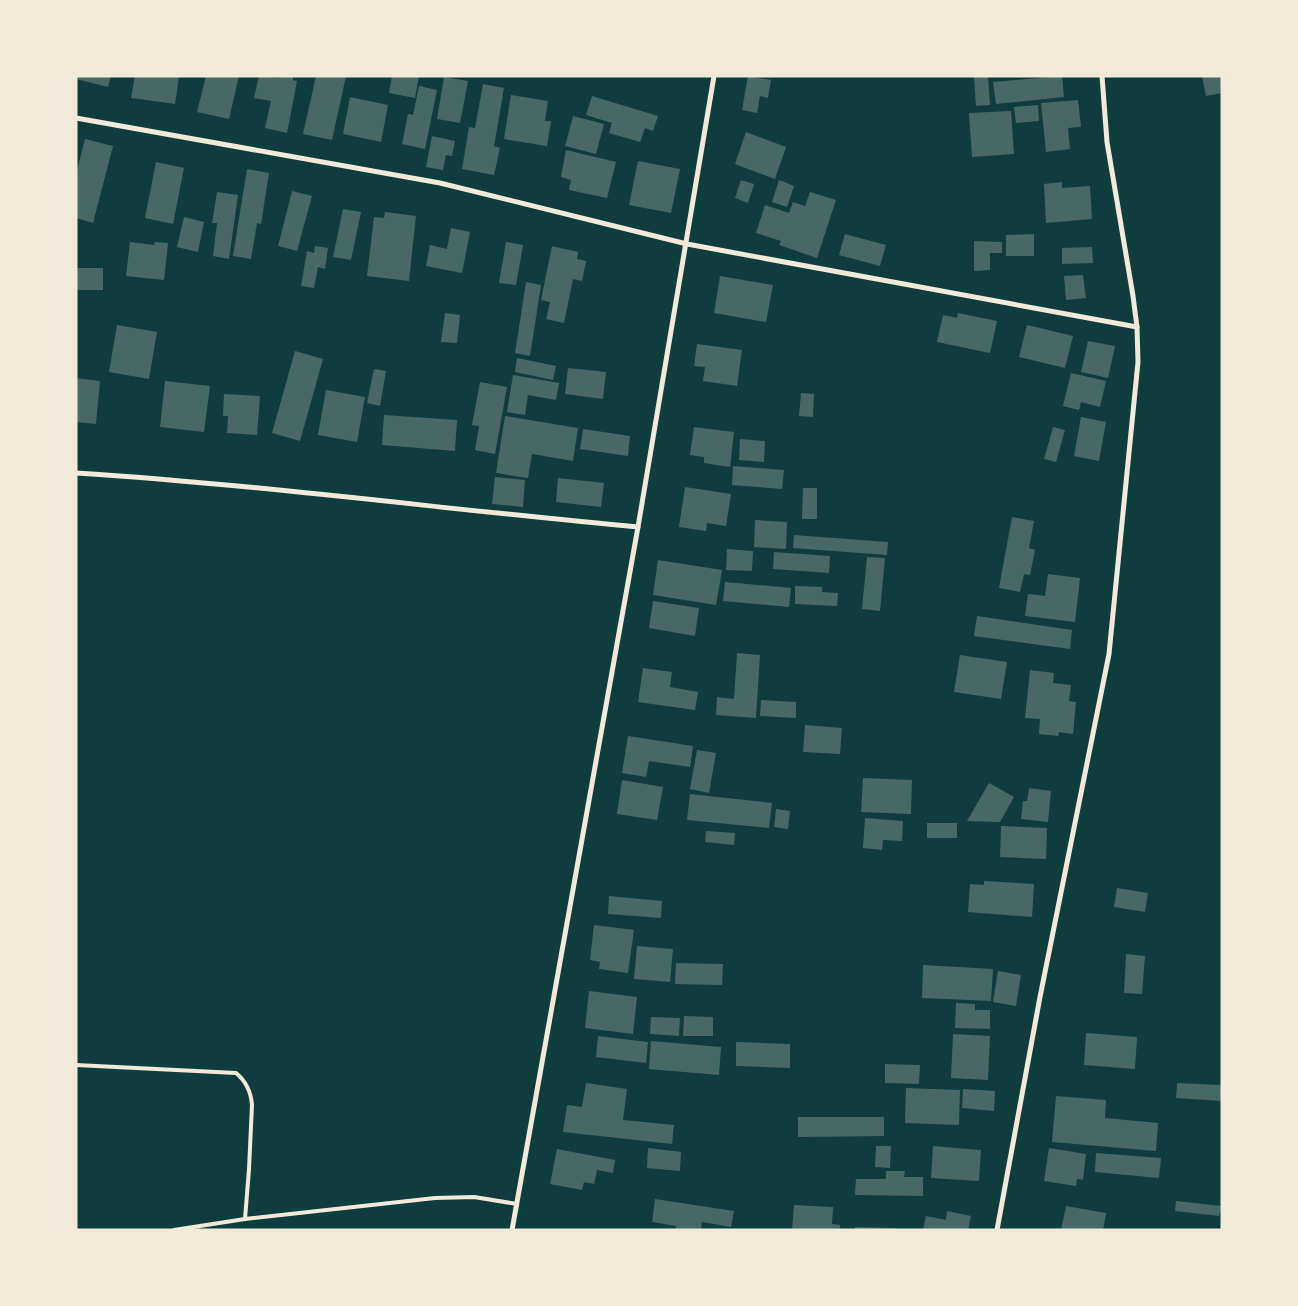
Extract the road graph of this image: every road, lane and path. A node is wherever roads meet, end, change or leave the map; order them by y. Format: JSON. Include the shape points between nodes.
{"nodes":[{"id":1,"x":714,"y":76,"type":"edge"},
{"id":2,"x":1102,"y":76,"type":"edge"},
{"id":3,"x":76,"y":118,"type":"edge"},
{"id":4,"x":687,"y":244,"type":"junction"},
{"id":5,"x":1137,"y":327,"type":"junction"},
{"id":6,"x":76,"y":473,"type":"edge"},
{"id":7,"x":638,"y":527,"type":"junction"},
{"id":8,"x":76,"y":1064,"type":"edge"},
{"id":9,"x":517,"y":1204,"type":"junction"},
{"id":10,"x":245,"y":1219,"type":"junction"},
{"id":11,"x":174,"y":1230,"type":"edge"},
{"id":12,"x":512,"y":1230,"type":"edge"},
{"id":13,"x":997,"y":1230,"type":"edge"}],
"edges":[{"from":1,"to":4,"type":"street"},
{"from":2,"to":5,"type":"street","via":[[1107,142]]},
{"from":3,"to":4,"type":"street","via":[[440,184]]},
{"from":4,"to":5,"type":"street"},
{"from":4,"to":7,"type":"street"},
{"from":5,"to":13,"type":"street","via":[[1138,362],[1110,654],[1040,997]]},
{"from":6,"to":7,"type":"street"},
{"from":7,"to":9,"type":"street"},
{"from":8,"to":10,"type":"lane","via":[[236,1073],[243,1079],[251,1095],[252,1106]]},
{"from":9,"to":10,"type":"lane","via":[[474,1197],[435,1198]]},
{"from":9,"to":12,"type":"street"},
{"from":10,"to":11,"type":"lane"}]}
